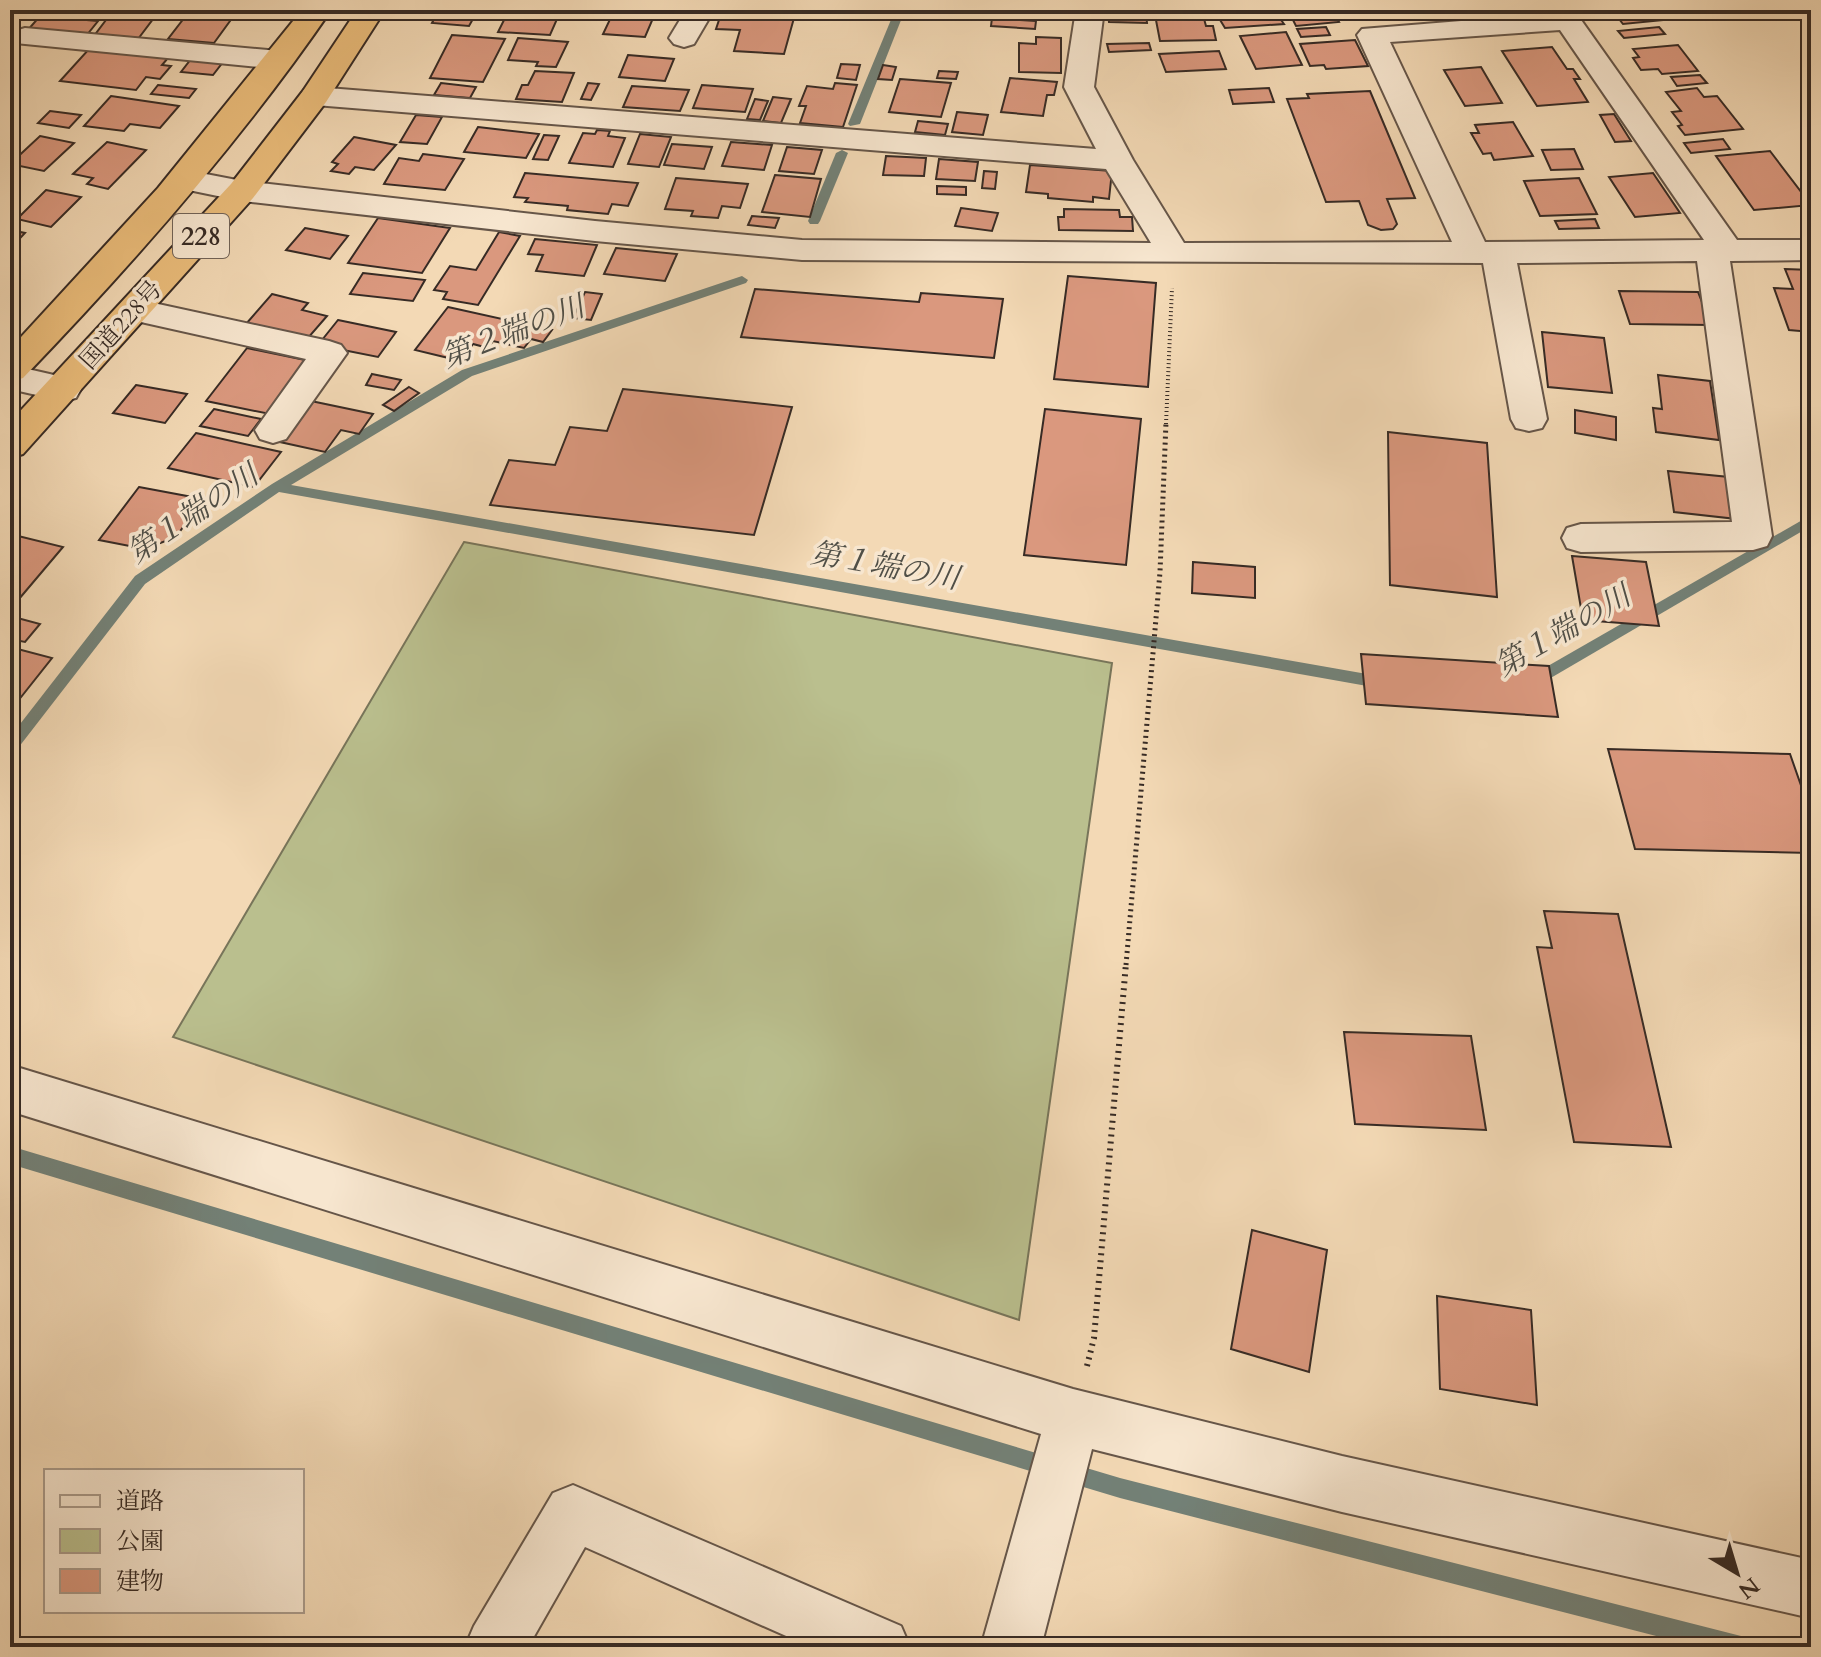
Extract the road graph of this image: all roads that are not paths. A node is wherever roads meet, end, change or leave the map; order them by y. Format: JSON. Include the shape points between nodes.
{"nodes":[{"id":1,"x":317,"y":10,"type":"edge"},
{"id":2,"x":371,"y":10,"type":"edge"},
{"id":3,"x":700,"y":10,"type":"edge"},
{"id":4,"x":1090,"y":10,"type":"edge"},
{"id":5,"x":1565,"y":15,"type":"edge"},
{"id":6,"x":25,"y":37,"type":"dead end"},
{"id":7,"x":684,"y":38,"type":"dead end"},
{"id":8,"x":279,"y":60,"type":"junction"},
{"id":9,"x":315,"y":96,"type":"junction"},
{"id":10,"x":1117,"y":160,"type":"junction"},
{"id":11,"x":185,"y":180,"type":"junction"},
{"id":12,"x":242,"y":191,"type":"junction"},
{"id":13,"x":1811,"y":250,"type":"edge"},
{"id":14,"x":1173,"y":252,"type":"junction"},
{"id":15,"x":1486,"y":252,"type":"junction"},
{"id":16,"x":1720,"y":252,"type":"junction"},
{"id":17,"x":135,"y":310,"type":"junction"},
{"id":18,"x":10,"y":370,"type":"edge"},
{"id":19,"x":10,"y":377,"type":"edge"},
{"id":20,"x":63,"y":389,"type":"junction"},
{"id":21,"x":1529,"y":419,"type":"dead end"},
{"id":22,"x":273,"y":430,"type":"dead end"},
{"id":23,"x":10,"y":445,"type":"edge"},
{"id":24,"x":1581,"y":538,"type":"dead end"},
{"id":25,"x":10,"y":1088,"type":"edge"},
{"id":26,"x":1073,"y":1417,"type":"junction"},
{"id":27,"x":1811,"y":1589,"type":"edge"},
{"id":28,"x":495,"y":1647,"type":"edge"},
{"id":29,"x":880,"y":1647,"type":"edge"},
{"id":30,"x":1011,"y":1647,"type":"edge"}],
"edges":[{"from":1,"to":8,"type":"highway","name":"国道228号","number":"228"},
{"from":2,"to":9,"type":"highway","name":"国道228号","number":"228"},
{"from":3,"to":7,"type":"street"},
{"from":4,"to":10,"type":"street","via":[[1079,87]]},
{"from":5,"to":15,"type":"street","via":[[1372,35]]},
{"from":5,"to":16,"type":"street"},
{"from":6,"to":8,"type":"street"},
{"from":8,"to":11,"type":"highway","name":"国道228号","number":"228"},
{"from":9,"to":10,"type":"street"},
{"from":9,"to":12,"type":"highway","name":"国道228号","number":"228"},
{"from":10,"to":14,"type":"street"},
{"from":11,"to":12,"type":"street"},
{"from":11,"to":18,"type":"highway","name":"国道228号","number":"228"},
{"from":12,"to":14,"type":"street","via":[[802,250]]},
{"from":12,"to":17,"type":"highway","name":"国道228号","number":"228"},
{"from":13,"to":16,"type":"street"},
{"from":14,"to":15,"type":"street"},
{"from":15,"to":16,"type":"street"},
{"from":15,"to":21,"type":"street"},
{"from":16,"to":24,"type":"street","via":[[1753,536]]},
{"from":17,"to":20,"type":"highway","name":"国道228号","number":"228"},
{"from":17,"to":22,"type":"street","via":[[329,353]]},
{"from":19,"to":20,"type":"street"},
{"from":20,"to":23,"type":"highway","name":"国道228号","number":"228"},
{"from":25,"to":26,"type":"street"},
{"from":26,"to":27,"type":"street","via":[[1342,1484]]},
{"from":26,"to":30,"type":"street"},
{"from":28,"to":29,"type":"street","via":[[573,1513]]}]}
